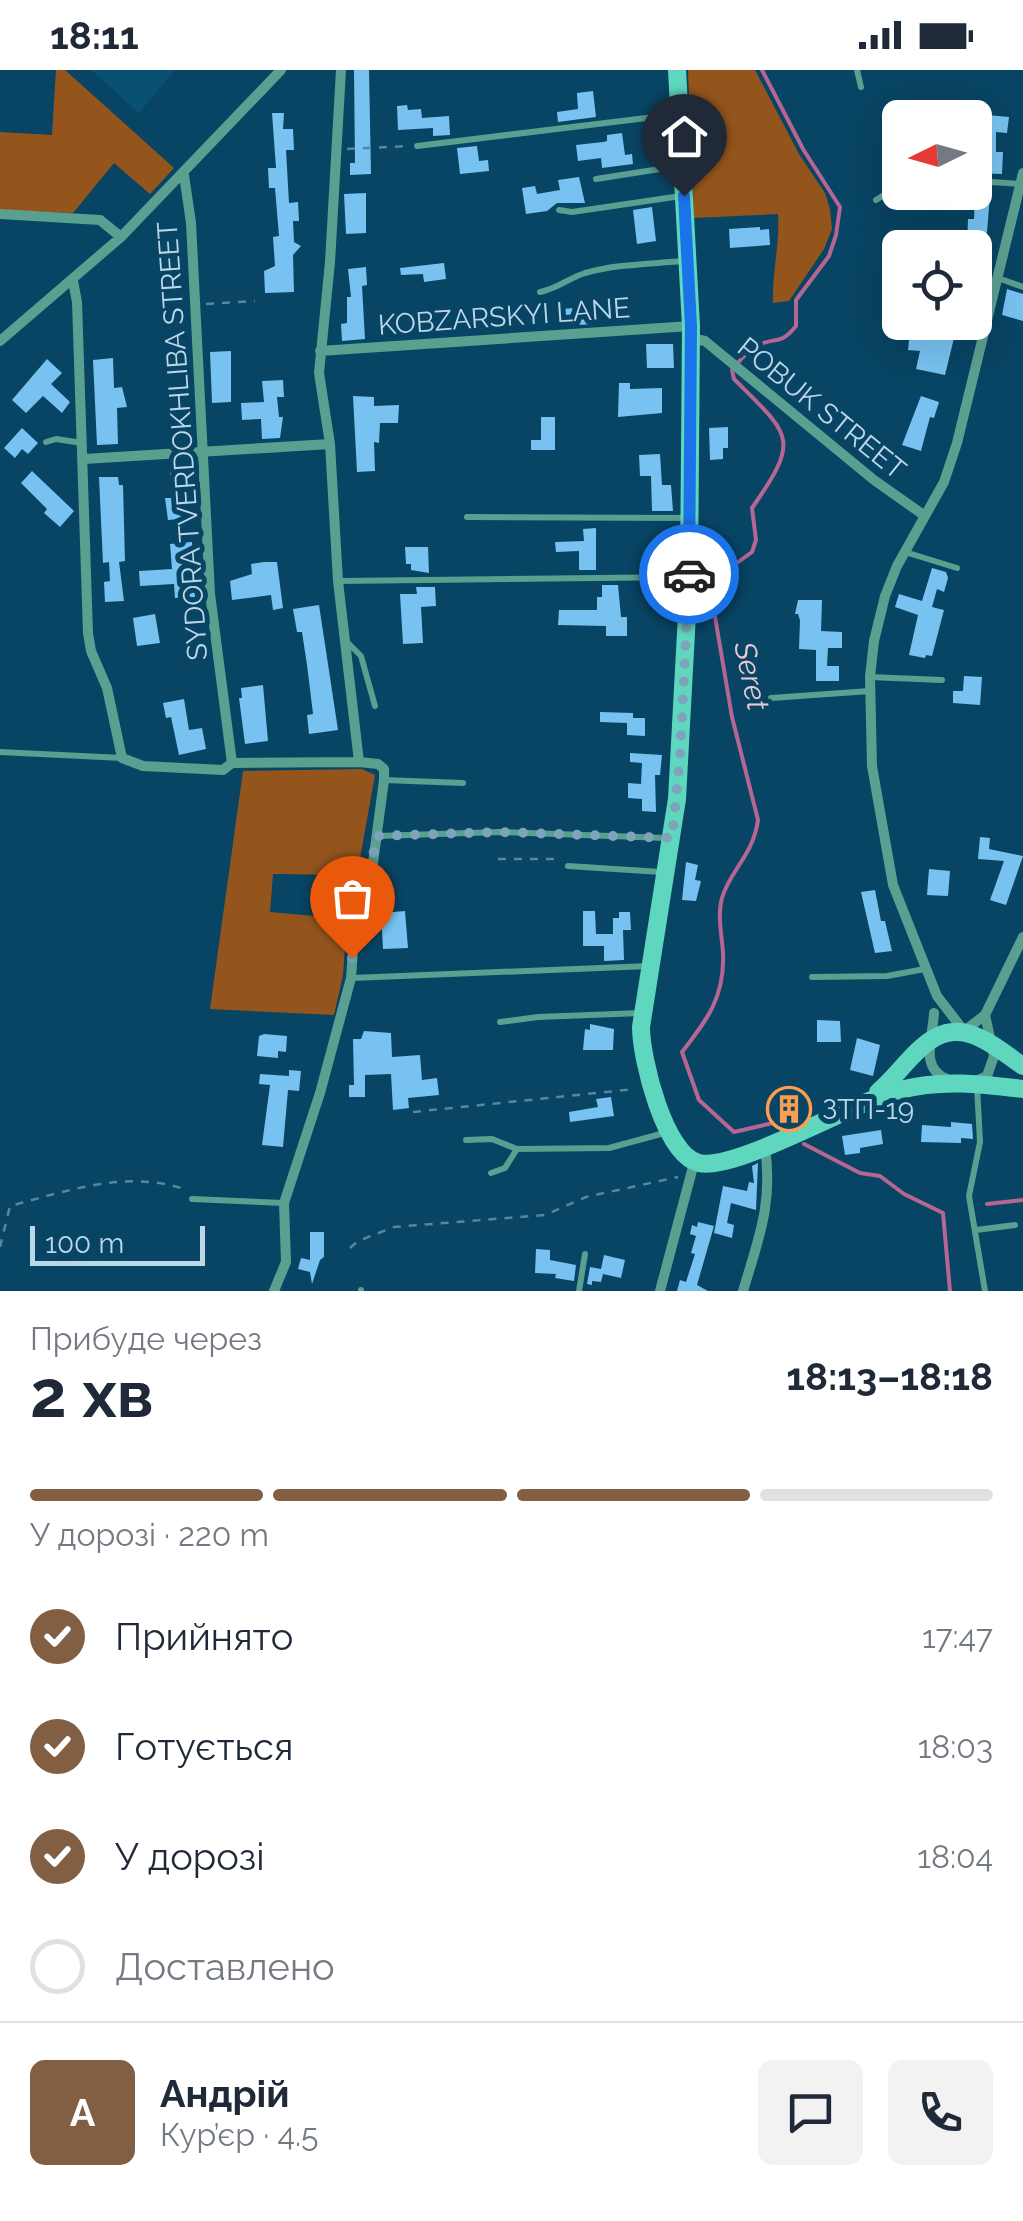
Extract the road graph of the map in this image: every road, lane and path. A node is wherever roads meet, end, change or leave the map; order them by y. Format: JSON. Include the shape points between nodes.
{"nodes":[{"id":1,"x":281,"y":70,"type":"edge"},
{"id":2,"x":342,"y":70,"type":"edge"},
{"id":3,"x":677,"y":70,"type":"edge"},
{"id":4,"x":857,"y":70,"type":"edge"},
{"id":5,"x":861,"y":87,"type":"dead end"},
{"id":6,"x":679,"y":114,"type":"junction"},
{"id":7,"x":417,"y":146,"type":"joint"},
{"id":8,"x":336,"y":150,"type":"junction"},
{"id":9,"x":682,"y":166,"type":"junction"},
{"id":10,"x":184,"y":175,"type":"junction"},
{"id":11,"x":596,"y":179,"type":"dead end"},
{"id":12,"x":1021,"y":179,"type":"edge"},
{"id":13,"x":992,"y":180,"type":"edge"},
{"id":14,"x":684,"y":196,"type":"junction"},
{"id":15,"x":882,"y":196,"type":"edge"},
{"id":16,"x":876,"y":200,"type":"dead end"},
{"id":17,"x":558,"y":210,"type":"dead end"},
{"id":18,"x":0,"y":214,"type":"edge"},
{"id":19,"x":121,"y":237,"type":"junction"},
{"id":20,"x":687,"y":261,"type":"junction"},
{"id":21,"x":998,"y":278,"type":"junction"},
{"id":22,"x":73,"y":281,"type":"junction"},
{"id":23,"x":1023,"y":287,"type":"edge"},
{"id":24,"x":540,"y":292,"type":"dead end"},
{"id":25,"x":255,"y":302,"type":"dead end"},
{"id":26,"x":194,"y":304,"type":"junction"},
{"id":27,"x":691,"y":332,"type":"junction"},
{"id":28,"x":0,"y":341,"type":"edge"},
{"id":29,"x":320,"y":351,"type":"junction"},
{"id":30,"x":46,"y":442,"type":"dead end"},
{"id":31,"x":84,"y":443,"type":"junction"},
{"id":32,"x":330,"y":444,"type":"junction"},
{"id":33,"x":201,"y":453,"type":"junction"},
{"id":34,"x":84,"y":460,"type":"junction"},
{"id":35,"x":924,"y":516,"type":"junction"},
{"id":36,"x":467,"y":517,"type":"dead end"},
{"id":37,"x":690,"y":518,"type":"junction"},
{"id":38,"x":905,"y":552,"type":"junction"},
{"id":39,"x":957,"y":568,"type":"dead end"},
{"id":40,"x":688,"y":578,"type":"junction"},
{"id":41,"x":338,"y":582,"type":"junction"},
{"id":42,"x":344,"y":639,"type":"junction"},
{"id":43,"x":870,"y":676,"type":"junction"},
{"id":44,"x":942,"y":680,"type":"dead end"},
{"id":45,"x":870,"y":691,"type":"junction"},
{"id":46,"x":771,"y":698,"type":"dead end"},
{"id":47,"x":376,"y":706,"type":"dead end"},
{"id":48,"x":0,"y":752,"type":"edge"},
{"id":49,"x":122,"y":758,"type":"junction"},
{"id":50,"x":360,"y":762,"type":"junction"},
{"id":51,"x":232,"y":764,"type":"junction"},
{"id":52,"x":384,"y":780,"type":"junction"},
{"id":53,"x":463,"y":783,"type":"dead end"},
{"id":54,"x":378,"y":836,"type":"junction"},
{"id":55,"x":672,"y":838,"type":"junction"},
{"id":56,"x":568,"y":866,"type":"dead end"},
{"id":57,"x":667,"y":872,"type":"junction"},
{"id":58,"x":1023,"y":937,"type":"edge"},
{"id":59,"x":650,"y":966,"type":"junction"},
{"id":60,"x":925,"y":968,"type":"junction"},
{"id":61,"x":812,"y":977,"type":"dead end"},
{"id":62,"x":351,"y":978,"type":"junction"},
{"id":63,"x":937,"y":996,"type":"junction"},
{"id":64,"x":642,"y":1013,"type":"junction"},
{"id":65,"x":934,"y":1013,"type":"junction"},
{"id":66,"x":985,"y":1015,"type":"junction"},
{"id":67,"x":500,"y":1022,"type":"dead end"},
{"id":68,"x":964,"y":1032,"type":"junction"},
{"id":69,"x":932,"y":1038,"type":"junction"},
{"id":70,"x":992,"y":1045,"type":"junction"},
{"id":71,"x":916,"y":1054,"type":"junction"},
{"id":72,"x":1023,"y":1066,"type":"edge"},
{"id":73,"x":968,"y":1083,"type":"junction"},
{"id":74,"x":652,"y":1088,"type":"junction"},
{"id":75,"x":1023,"y":1089,"type":"edge"},
{"id":76,"x":870,"y":1099,"type":"junction"},
{"id":77,"x":413,"y":1112,"type":"dead end"},
{"id":78,"x":670,"y":1132,"type":"junction"},
{"id":79,"x":466,"y":1140,"type":"dead end"},
{"id":80,"x":765,"y":1146,"type":"junction"},
{"id":81,"x":517,"y":1149,"type":"junction"},
{"id":82,"x":694,"y":1163,"type":"junction"},
{"id":83,"x":492,"y":1173,"type":"dead end"},
{"id":84,"x":192,"y":1198,"type":"joint"},
{"id":85,"x":284,"y":1202,"type":"junction"},
{"id":86,"x":0,"y":1206,"type":"edge"},
{"id":87,"x":10,"y":1206,"type":"junction"},
{"id":88,"x":1015,"y":1225,"type":"dead end"},
{"id":89,"x":976,"y":1230,"type":"junction"},
{"id":90,"x":0,"y":1248,"type":"edge"},
{"id":91,"x":350,"y":1248,"type":"dead end"},
{"id":92,"x":586,"y":1254,"type":"dead end"},
{"id":93,"x":274,"y":1291,"type":"edge"},
{"id":94,"x":579,"y":1291,"type":"edge"},
{"id":95,"x":660,"y":1291,"type":"edge"},
{"id":96,"x":743,"y":1291,"type":"edge"},
{"id":97,"x":985,"y":1291,"type":"edge"}],
"edges":[{"from":1,"to":10,"type":"street"},
{"from":2,"to":8,"type":"street"},
{"from":3,"to":6,"type":"main road"},
{"from":4,"to":5,"type":"lane"},
{"from":6,"to":7,"type":"lane"},
{"from":6,"to":9,"type":"main road"},
{"from":7,"to":8,"type":"path"},
{"from":8,"to":29,"type":"street"},
{"from":9,"to":11,"type":"lane"},
{"from":9,"to":14,"type":"main road"},
{"from":10,"to":19,"type":"street"},
{"from":10,"to":26,"type":"street","name":"SYDORA TVERDOKHLIBA STREET"},
{"from":12,"to":13,"type":"lane"},
{"from":12,"to":21,"type":"street"},
{"from":14,"to":17,"type":"lane"},
{"from":14,"to":20,"type":"main road"},
{"from":15,"to":16,"type":"lane"},
{"from":18,"to":19,"type":"street","via":[[100,220]]},
{"from":19,"to":22,"type":"street"},
{"from":20,"to":24,"type":"lane","via":[[605,268]]},
{"from":20,"to":27,"type":"main road"},
{"from":21,"to":23,"type":"lane"},
{"from":21,"to":35,"type":"street","via":[[957,443]]},
{"from":22,"to":28,"type":"street"},
{"from":22,"to":31,"type":"street"},
{"from":25,"to":26,"type":"path"},
{"from":26,"to":33,"type":"street","name":"SYDORA TVERDOKHLIBA STREET"},
{"from":27,"to":29,"type":"street","name":"KOBZARSKYI LANE"},
{"from":27,"to":35,"type":"street","name":"POBUK STREET"},
{"from":27,"to":37,"type":"main road"},
{"from":29,"to":32,"type":"street"},
{"from":30,"to":31,"type":"lane"},
{"from":31,"to":34,"type":"street"},
{"from":32,"to":33,"type":"street"},
{"from":32,"to":41,"type":"street"},
{"from":33,"to":34,"type":"street"},
{"from":33,"to":51,"type":"street","name":"SYDORA TVERDOKHLIBA STREET","via":[[210,594]]},
{"from":34,"to":49,"type":"street","via":[[91,651],[107,688]]},
{"from":35,"to":38,"type":"street"},
{"from":36,"to":37,"type":"lane"},
{"from":37,"to":40,"type":"main road"},
{"from":38,"to":39,"type":"lane"},
{"from":38,"to":43,"type":"street","via":[[879,613]]},
{"from":40,"to":41,"type":"lane"},
{"from":40,"to":55,"type":"main road"},
{"from":41,"to":42,"type":"street"},
{"from":42,"to":47,"type":"lane","via":[[362,656]]},
{"from":42,"to":50,"type":"street"},
{"from":43,"to":44,"type":"lane"},
{"from":43,"to":45,"type":"street"},
{"from":45,"to":46,"type":"lane"},
{"from":45,"to":60,"type":"street","via":[[872,766],[889,866]]},
{"from":48,"to":49,"type":"lane"},
{"from":49,"to":51,"type":"street","via":[[143,766],[223,770]]},
{"from":50,"to":51,"type":"street"},
{"from":50,"to":52,"type":"street","via":[[378,764]]},
{"from":52,"to":53,"type":"lane"},
{"from":52,"to":54,"type":"street"},
{"from":54,"to":55,"type":"lane"},
{"from":54,"to":62,"type":"street"},
{"from":55,"to":57,"type":"main road"},
{"from":56,"to":57,"type":"lane"},
{"from":57,"to":59,"type":"main road"},
{"from":58,"to":66,"type":"street"},
{"from":59,"to":62,"type":"lane"},
{"from":59,"to":64,"type":"main road"},
{"from":60,"to":61,"type":"lane"},
{"from":60,"to":63,"type":"street"},
{"from":62,"to":85,"type":"street"},
{"from":63,"to":65,"type":"street"},
{"from":63,"to":68,"type":"street"},
{"from":64,"to":67,"type":"lane"},
{"from":64,"to":74,"type":"main road","via":[[641,1046]]},
{"from":65,"to":69,"type":"street"},
{"from":65,"to":71,"type":"street"},
{"from":66,"to":68,"type":"street"},
{"from":66,"to":70,"type":"street"},
{"from":68,"to":69,"type":"main road"},
{"from":68,"to":70,"type":"main road"},
{"from":69,"to":71,"type":"main road"},
{"from":69,"to":73,"type":"street","via":[[932,1071]]},
{"from":70,"to":72,"type":"main road"},
{"from":70,"to":73,"type":"street","via":[[987,1076]]},
{"from":71,"to":76,"type":"main road"},
{"from":73,"to":75,"type":"main road"},
{"from":73,"to":76,"type":"main road"},
{"from":73,"to":89,"type":"lane","via":[[980,1142],[969,1196]]},
{"from":74,"to":77,"type":"path"},
{"from":74,"to":78,"type":"main road"},
{"from":76,"to":80,"type":"main road"},
{"from":78,"to":81,"type":"lane","via":[[609,1148]]},
{"from":78,"to":82,"type":"main road"},
{"from":79,"to":81,"type":"lane","via":[[492,1138]]},
{"from":80,"to":82,"type":"main road","via":[[714,1164]]},
{"from":80,"to":96,"type":"street","via":[[767,1209]]},
{"from":81,"to":83,"type":"lane","via":[[505,1168]]},
{"from":82,"to":91,"type":"path","via":[[678,1177],[586,1196],[546,1215],[394,1227]]},
{"from":82,"to":95,"type":"street"},
{"from":84,"to":85,"type":"lane"},
{"from":84,"to":87,"type":"path","via":[[184,1188],[135,1181]]},
{"from":85,"to":93,"type":"street","via":[[286,1262]]},
{"from":86,"to":87,"type":"path"},
{"from":87,"to":90,"type":"path"},
{"from":88,"to":89,"type":"lane"},
{"from":89,"to":97,"type":"lane"},
{"from":92,"to":94,"type":"lane"}]}
